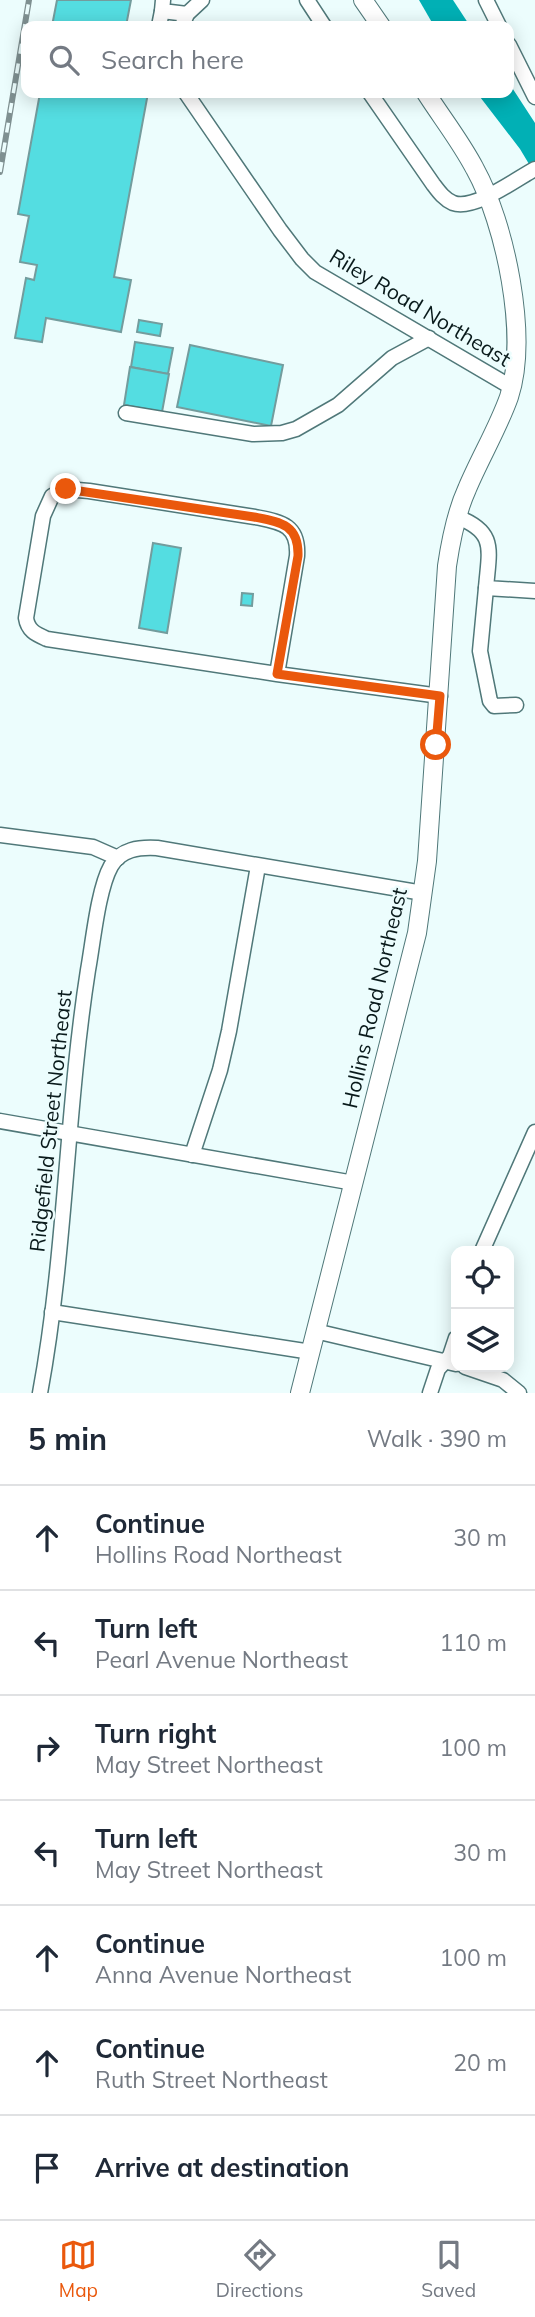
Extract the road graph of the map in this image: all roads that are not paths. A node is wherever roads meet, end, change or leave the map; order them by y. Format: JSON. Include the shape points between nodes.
{"nodes":[{"id":1,"x":202,"y":0,"type":"edge"},
{"id":2,"x":307,"y":0,"type":"edge"},
{"id":3,"x":363,"y":0,"type":"edge"},
{"id":4,"x":486,"y":0,"type":"edge"},
{"id":5,"x":162,"y":5,"type":"edge"},
{"id":6,"x":185,"y":20,"type":"edge"},
{"id":7,"x":321,"y":21,"type":"edge"},
{"id":8,"x":378,"y":21,"type":"edge"},
{"id":9,"x":496,"y":21,"type":"edge"},
{"id":10,"x":514,"y":55,"type":"edge"},
{"id":11,"x":535,"y":97,"type":"edge"},
{"id":12,"x":189,"y":98,"type":"edge"},
{"id":13,"x":373,"y":98,"type":"edge"},
{"id":14,"x":429,"y":98,"type":"edge"},
{"id":15,"x":535,"y":169,"type":"edge"},
{"id":16,"x":488,"y":196,"type":"junction"},
{"id":17,"x":429,"y":338,"type":"junction"},
{"id":18,"x":511,"y":387,"type":"junction"},
{"id":19,"x":126,"y":413,"type":"dead end"},
{"id":20,"x":457,"y":517,"type":"junction"},
{"id":21,"x":486,"y":588,"type":"junction"},
{"id":22,"x":535,"y":591,"type":"edge"},
{"id":23,"x":277,"y":674,"type":"junction"},
{"id":24,"x":440,"y":696,"type":"junction"},
{"id":25,"x":516,"y":705,"type":"dead end"},
{"id":26,"x":0,"y":835,"type":"edge"},
{"id":27,"x":118,"y":858,"type":"junction"},
{"id":28,"x":258,"y":866,"type":"junction"},
{"id":29,"x":423,"y":894,"type":"junction"},
{"id":30,"x":0,"y":1121,"type":"edge"},
{"id":31,"x":535,"y":1132,"type":"edge"},
{"id":32,"x":69,"y":1134,"type":"junction"},
{"id":33,"x":192,"y":1155,"type":"junction"},
{"id":34,"x":354,"y":1183,"type":"junction"},
{"id":35,"x":484,"y":1246,"type":"edge"},
{"id":36,"x":52,"y":1312,"type":"junction"},
{"id":37,"x":316,"y":1331,"type":"junction"},
{"id":38,"x":311,"y":1352,"type":"junction"},
{"id":39,"x":451,"y":1363,"type":"edge"},
{"id":40,"x":480,"y":1372,"type":"edge"},
{"id":41,"x":40,"y":1393,"type":"edge"},
{"id":42,"x":300,"y":1393,"type":"edge"},
{"id":43,"x":430,"y":1393,"type":"edge"},
{"id":44,"x":519,"y":1393,"type":"edge"}],
"edges":[{"from":1,"to":6,"type":"street"},
{"from":2,"to":7,"type":"street"},
{"from":3,"to":8,"type":"main road"},
{"from":4,"to":9,"type":"street"},
{"from":5,"to":6,"type":"street"},
{"from":10,"to":11,"type":"street"},
{"from":12,"to":17,"type":"street","name":"Riley Road Northeast","via":[[302,259],[331,282]]},
{"from":13,"to":16,"type":"street","via":[[442,197],[461,205]]},
{"from":14,"to":16,"type":"main road","name":"Hollins Road Northeast"},
{"from":15,"to":16,"type":"street"},
{"from":16,"to":18,"type":"main road","name":"Hollins Road Northeast","via":[[514,310]]},
{"from":17,"to":18,"type":"street","name":"Riley Road Northeast"},
{"from":17,"to":19,"type":"street","via":[[392,358],[318,418],[282,433],[253,434]]},
{"from":18,"to":20,"type":"main road","name":"Hollins Road Northeast"},
{"from":20,"to":21,"type":"street","via":[[476,524],[485,535],[489,556]]},
{"from":20,"to":24,"type":"main road","name":"Hollins Road Northeast","via":[[447,566]]},
{"from":21,"to":22,"type":"street"},
{"from":21,"to":25,"type":"street","via":[[480,650],[490,702],[494,706]]},
{"from":23,"to":23,"type":"street","via":[[298,556],[297,541],[281,522],[66,489],[48,502],[27,624],[36,634]]},
{"from":23,"to":24,"type":"street"},
{"from":24,"to":29,"type":"main road","name":"Hollins Road Northeast"},
{"from":26,"to":27,"type":"street","via":[[93,847]]},
{"from":27,"to":28,"type":"street","via":[[144,848]]},
{"from":27,"to":32,"type":"street","name":"Ridgefield Street Northeast","via":[[107,874],[92,948]]},
{"from":28,"to":29,"type":"street"},
{"from":28,"to":33,"type":"street","via":[[229,1031]]},
{"from":29,"to":34,"type":"main road","name":"Hollins Road Northeast"},
{"from":30,"to":32,"type":"street"},
{"from":31,"to":35,"type":"street"},
{"from":32,"to":33,"type":"street"},
{"from":32,"to":36,"type":"street","name":"Ridgefield Street Northeast"},
{"from":33,"to":34,"type":"street"},
{"from":34,"to":37,"type":"main road","name":"Hollins Road Northeast"},
{"from":36,"to":38,"type":"street"},
{"from":36,"to":41,"type":"street","name":"Ridgefield Street Northeast"},
{"from":37,"to":38,"type":"main road","name":"Hollins Road Northeast"},
{"from":37,"to":39,"type":"street"},
{"from":38,"to":42,"type":"main road","name":"Hollins Road Northeast"},
{"from":39,"to":43,"type":"street","via":[[438,1369]]},
{"from":40,"to":44,"type":"street","via":[[503,1380]]}]}
